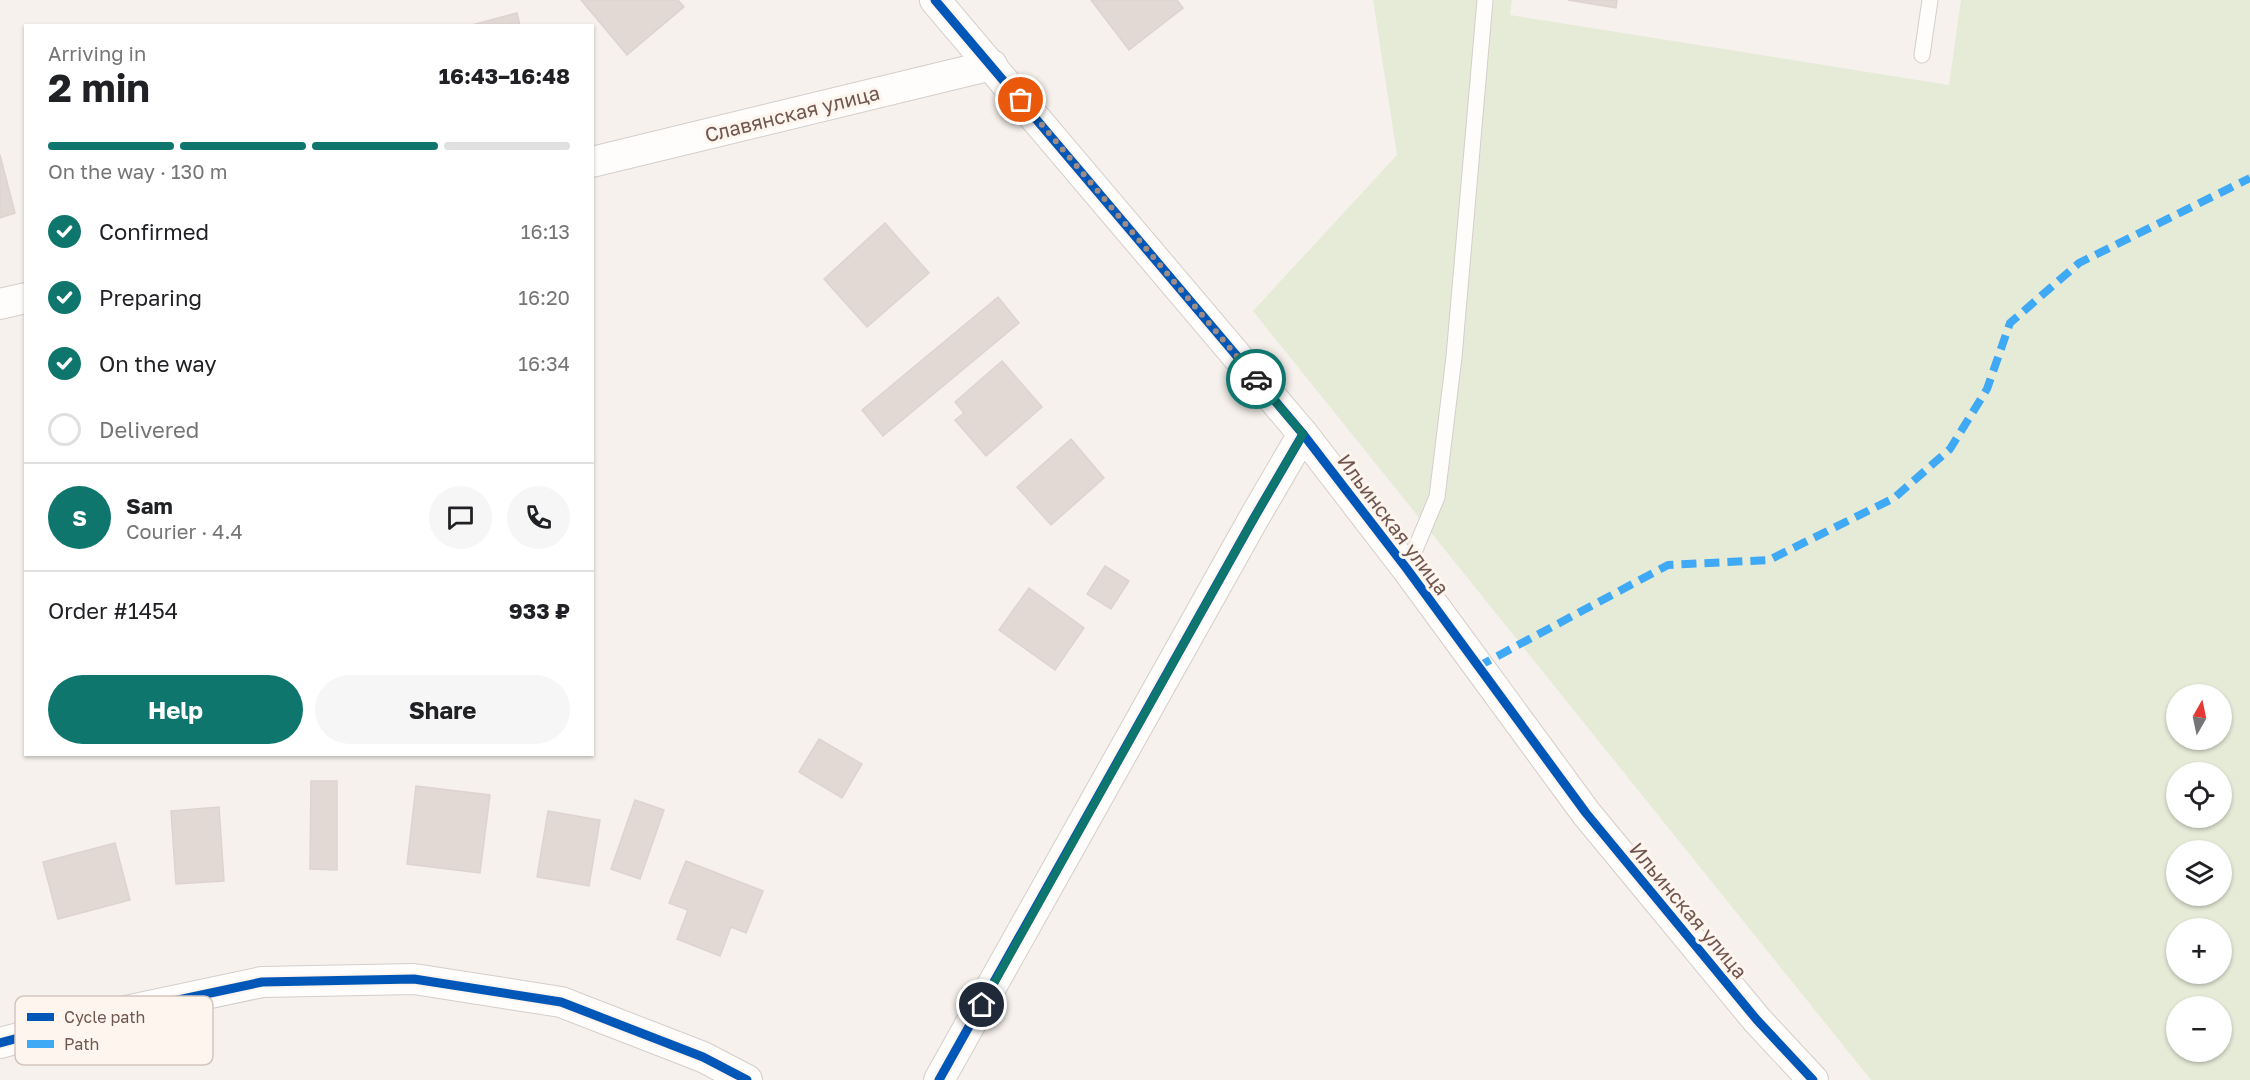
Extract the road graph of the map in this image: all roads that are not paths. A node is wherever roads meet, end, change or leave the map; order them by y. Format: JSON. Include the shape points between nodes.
{"nodes":[{"id":1,"x":935,"y":0,"type":"edge"},
{"id":2,"x":1485,"y":0,"type":"edge"},
{"id":3,"x":1930,"y":0,"type":"edge"},
{"id":4,"x":1922,"y":56,"type":"dead end"},
{"id":5,"x":992,"y":65,"type":"junction"},
{"id":6,"x":594,"y":162,"type":"edge"},
{"id":7,"x":24,"y":298,"type":"edge"},
{"id":8,"x":0,"y":304,"type":"edge"},
{"id":9,"x":1303,"y":434,"type":"junction"},
{"id":10,"x":1407,"y":568,"type":"junction"},
{"id":11,"x":196,"y":996,"type":"edge"},
{"id":12,"x":15,"y":1039,"type":"edge"},
{"id":13,"x":0,"y":1043,"type":"edge"},
{"id":14,"x":747,"y":1080,"type":"edge"},
{"id":15,"x":939,"y":1080,"type":"edge"},
{"id":16,"x":1813,"y":1080,"type":"edge"}],
"edges":[{"from":1,"to":5,"type":"street","name":"Ильинская улица"},
{"from":2,"to":10,"type":"lane","via":[[1454,357],[1437,496]]},
{"from":3,"to":4,"type":"lane"},
{"from":5,"to":6,"type":"street","name":"Славянская улица"},
{"from":5,"to":9,"type":"street","name":"Ильинская улица"},
{"from":7,"to":8,"type":"street"},
{"from":9,"to":10,"type":"street","name":"Ильинская улица"},
{"from":9,"to":15,"type":"street"},
{"from":10,"to":16,"type":"street","name":"Ильинская улица","via":[[1586,813],[1757,1020]]},
{"from":11,"to":14,"type":"street","via":[[262,982],[414,979],[561,1002],[703,1056]]},
{"from":12,"to":13,"type":"street"}]}
